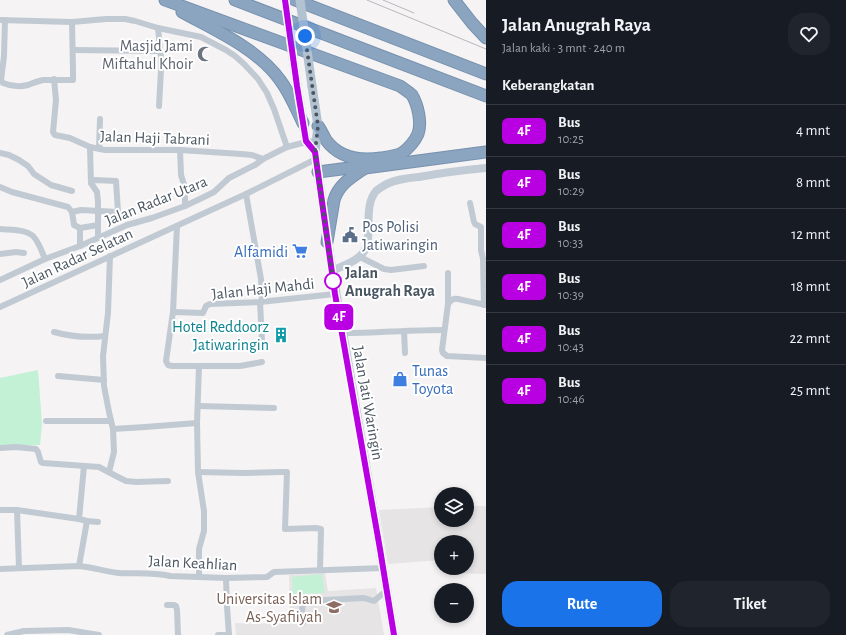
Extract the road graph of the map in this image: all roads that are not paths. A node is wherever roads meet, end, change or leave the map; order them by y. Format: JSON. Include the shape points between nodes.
{"nodes":[{"id":1,"x":159,"y":0,"type":"edge"},
{"id":2,"x":165,"y":0,"type":"edge"},
{"id":3,"x":235,"y":0,"type":"edge"},
{"id":4,"x":285,"y":0,"type":"edge"},
{"id":5,"x":295,"y":0,"type":"edge"},
{"id":6,"x":300,"y":0,"type":"edge"},
{"id":7,"x":454,"y":0,"type":"edge"},
{"id":8,"x":3,"y":20,"type":"edge"},
{"id":9,"x":72,"y":22,"type":"junction"},
{"id":10,"x":158,"y":28,"type":"junction"},
{"id":11,"x":486,"y":38,"type":"edge"},
{"id":12,"x":73,"y":50,"type":"junction"},
{"id":13,"x":160,"y":51,"type":"junction"},
{"id":14,"x":486,"y":74,"type":"edge"},
{"id":15,"x":54,"y":80,"type":"junction"},
{"id":16,"x":486,"y":96,"type":"edge"},
{"id":17,"x":158,"y":106,"type":"dead end"},
{"id":18,"x":100,"y":119,"type":"dead end"},
{"id":19,"x":303,"y":123,"type":"junction"},
{"id":20,"x":318,"y":126,"type":"junction"},
{"id":21,"x":317,"y":140,"type":"junction"},
{"id":22,"x":306,"y":141,"type":"junction"},
{"id":23,"x":90,"y":147,"type":"junction"},
{"id":24,"x":287,"y":147,"type":"junction"},
{"id":25,"x":99,"y":148,"type":"junction"},
{"id":26,"x":180,"y":150,"type":"junction"},
{"id":27,"x":486,"y":152,"type":"edge"},
{"id":28,"x":0,"y":154,"type":"edge"},
{"id":29,"x":316,"y":155,"type":"junction"},
{"id":30,"x":263,"y":159,"type":"junction"},
{"id":31,"x":365,"y":168,"type":"junction"},
{"id":32,"x":486,"y":168,"type":"edge"},
{"id":33,"x":318,"y":172,"type":"junction"},
{"id":34,"x":91,"y":183,"type":"junction"},
{"id":35,"x":0,"y":187,"type":"edge"},
{"id":36,"x":72,"y":191,"type":"dead end"},
{"id":37,"x":246,"y":194,"type":"junction"},
{"id":38,"x":470,"y":203,"type":"dead end"},
{"id":39,"x":185,"y":206,"type":"junction"},
{"id":40,"x":98,"y":211,"type":"junction"},
{"id":41,"x":72,"y":212,"type":"junction"},
{"id":42,"x":98,"y":225,"type":"junction"},
{"id":43,"x":177,"y":226,"type":"junction"},
{"id":44,"x":80,"y":228,"type":"junction"},
{"id":45,"x":0,"y":229,"type":"edge"},
{"id":46,"x":98,"y":238,"type":"junction"},
{"id":47,"x":327,"y":242,"type":"junction"},
{"id":48,"x":80,"y":246,"type":"junction"},
{"id":49,"x":24,"y":253,"type":"dead end"},
{"id":50,"x":484,"y":253,"type":"edge"},
{"id":51,"x":0,"y":254,"type":"edge"},
{"id":52,"x":110,"y":256,"type":"junction"},
{"id":53,"x":360,"y":257,"type":"junction"},
{"id":54,"x":45,"y":259,"type":"junction"},
{"id":55,"x":424,"y":266,"type":"dead end"},
{"id":56,"x":485,"y":268,"type":"edge"},
{"id":57,"x":332,"y":271,"type":"junction"},
{"id":58,"x":448,"y":273,"type":"dead end"},
{"id":59,"x":0,"y":280,"type":"edge"},
{"id":60,"x":335,"y":294,"type":"junction"},
{"id":61,"x":261,"y":302,"type":"junction"},
{"id":62,"x":448,"y":304,"type":"junction"},
{"id":63,"x":485,"y":305,"type":"edge"},
{"id":64,"x":0,"y":307,"type":"edge"},
{"id":65,"x":174,"y":312,"type":"junction"},
{"id":66,"x":404,"y":330,"type":"junction"},
{"id":67,"x":444,"y":330,"type":"junction"},
{"id":68,"x":54,"y":332,"type":"dead end"},
{"id":69,"x":342,"y":333,"type":"junction"},
{"id":70,"x":105,"y":336,"type":"junction"},
{"id":71,"x":262,"y":342,"type":"dead end"},
{"id":72,"x":405,"y":353,"type":"dead end"},
{"id":73,"x":486,"y":358,"type":"edge"},
{"id":74,"x":262,"y":362,"type":"dead end"},
{"id":75,"x":199,"y":366,"type":"junction"},
{"id":76,"x":58,"y":376,"type":"dead end"},
{"id":77,"x":104,"y":380,"type":"junction"},
{"id":78,"x":198,"y":406,"type":"junction"},
{"id":79,"x":274,"y":408,"type":"dead end"},
{"id":80,"x":46,"y":421,"type":"dead end"},
{"id":81,"x":111,"y":422,"type":"junction"},
{"id":82,"x":197,"y":422,"type":"junction"},
{"id":83,"x":113,"y":429,"type":"junction"},
{"id":84,"x":0,"y":448,"type":"edge"},
{"id":85,"x":84,"y":466,"type":"junction"},
{"id":86,"x":109,"y":472,"type":"junction"},
{"id":87,"x":198,"y":472,"type":"junction"},
{"id":88,"x":168,"y":481,"type":"dead end"},
{"id":89,"x":0,"y":510,"type":"edge"},
{"id":90,"x":18,"y":510,"type":"junction"},
{"id":91,"x":79,"y":519,"type":"junction"},
{"id":92,"x":87,"y":521,"type":"junction"},
{"id":93,"x":98,"y":522,"type":"dead end"},
{"id":94,"x":79,"y":566,"type":"junction"},
{"id":95,"x":19,"y":568,"type":"junction"},
{"id":96,"x":383,"y":568,"type":"junction"},
{"id":97,"x":0,"y":569,"type":"edge"},
{"id":98,"x":320,"y":570,"type":"junction"},
{"id":99,"x":199,"y":576,"type":"junction"},
{"id":100,"x":226,"y":578,"type":"junction"},
{"id":101,"x":387,"y":590,"type":"junction"},
{"id":102,"x":167,"y":605,"type":"dead end"},
{"id":103,"x":303,"y":623,"type":"dead end"},
{"id":104,"x":84,"y":634,"type":"edge"},
{"id":105,"x":7,"y":635,"type":"edge"},
{"id":106,"x":99,"y":635,"type":"edge"},
{"id":107,"x":178,"y":635,"type":"edge"},
{"id":108,"x":218,"y":635,"type":"edge"},
{"id":109,"x":229,"y":635,"type":"edge"},
{"id":110,"x":394,"y":635,"type":"edge"}],
"edges":[{"from":1,"to":19,"type":"highway","via":[[253,53],[280,79]]},
{"from":2,"to":20,"type":"highway","via":[[399,86],[411,94],[419,115],[418,134],[410,146],[402,153],[374,159],[348,157],[341,153],[330,145]]},
{"from":3,"to":16,"type":"highway"},
{"from":4,"to":19,"type":"main road","bridge":true},
{"from":5,"to":14,"type":"highway"},
{"from":6,"to":20,"type":"main road","name":"Jalan Jati Waringin","bridge":true},
{"from":7,"to":11,"type":"highway"},
{"from":8,"to":9,"type":"street"},
{"from":8,"to":15,"type":"street","via":[[2,83],[22,86],[42,80]]},
{"from":9,"to":10,"type":"street","via":[[125,19]]},
{"from":9,"to":12,"type":"street"},
{"from":10,"to":13,"type":"street"},
{"from":10,"to":24,"type":"street","via":[[200,37],[226,50],[244,64],[267,93]]},
{"from":12,"to":13,"type":"street"},
{"from":12,"to":15,"type":"street","via":[[73,80]]},
{"from":13,"to":17,"type":"street"},
{"from":15,"to":23,"type":"street","name":"Jalan Haji Tabrani","via":[[54,134]]},
{"from":18,"to":25,"type":"street"},
{"from":19,"to":22,"type":"main road"},
{"from":20,"to":21,"type":"main road","name":"Jalan Jati Waringin"},
{"from":21,"to":22,"type":"street","name":"Jalan Radar Utara"},
{"from":21,"to":29,"type":"main road","name":"Jalan Jati Waringin"},
{"from":22,"to":24,"type":"street","name":"Jalan Radar Utara"},
{"from":22,"to":29,"type":"main road"},
{"from":23,"to":25,"type":"street","name":"Jalan Haji Tabrani"},
{"from":23,"to":34,"type":"street"},
{"from":24,"to":30,"type":"street","name":"Jalan Radar Utara"},
{"from":25,"to":26,"type":"street","name":"Jalan Haji Tabrani"},
{"from":26,"to":30,"type":"street","name":"Jalan Haji Tabrani","via":[[252,155]]},
{"from":26,"to":39,"type":"street"},
{"from":27,"to":31,"type":"highway"},
{"from":28,"to":36,"type":"street","via":[[9,154],[19,160],[51,185]]},
{"from":29,"to":33,"type":"main road","name":"Jalan Jati Waringin"},
{"from":29,"to":37,"type":"street","name":"Jalan Radar Selatan"},
{"from":30,"to":39,"type":"street","name":"Jalan Radar Utara","via":[[229,178],[214,192]]},
{"from":31,"to":33,"type":"highway"},
{"from":31,"to":47,"type":"highway","via":[[343,184],[336,194]]},
{"from":32,"to":53,"type":"street","via":[[444,172],[390,182],[382,186],[370,202],[367,244]]},
{"from":33,"to":47,"type":"main road","name":"Jalan Jati Waringin"},
{"from":34,"to":40,"type":"street","via":[[97,192]]},
{"from":34,"to":40,"type":"street","via":[[95,180],[116,181],[118,212]]},
{"from":35,"to":41,"type":"street","via":[[66,206]]},
{"from":37,"to":43,"type":"street","name":"Jalan Radar Selatan"},
{"from":37,"to":61,"type":"street","via":[[261,279]]},
{"from":38,"to":50,"type":"street","via":[[474,222],[481,227],[481,250]]},
{"from":39,"to":46,"type":"street","name":"Jalan Radar Utara","via":[[127,225]]},
{"from":40,"to":41,"type":"street"},
{"from":40,"to":42,"type":"street"},
{"from":41,"to":44,"type":"street","via":[[74,225]]},
{"from":42,"to":44,"type":"street"},
{"from":42,"to":46,"type":"street"},
{"from":43,"to":52,"type":"street","name":"Jalan Radar Selatan"},
{"from":43,"to":65,"type":"street"},
{"from":44,"to":48,"type":"street"},
{"from":45,"to":54,"type":"street","via":[[32,235]]},
{"from":46,"to":48,"type":"street","name":"Jalan Radar Utara"},
{"from":47,"to":57,"type":"main road","name":"Jalan Jati Waringin"},
{"from":48,"to":54,"type":"street","name":"Jalan Radar Utara"},
{"from":49,"to":51,"type":"street"},
{"from":50,"to":56,"type":"street"},
{"from":52,"to":64,"type":"street","name":"Jalan Radar Selatan"},
{"from":52,"to":70,"type":"street"},
{"from":53,"to":55,"type":"street","via":[[384,270]]},
{"from":53,"to":57,"type":"street"},
{"from":54,"to":59,"type":"street","name":"Jalan Radar Utara"},
{"from":56,"to":63,"type":"street"},
{"from":57,"to":60,"type":"main road","name":"Jalan Jati Waringin"},
{"from":58,"to":62,"type":"street"},
{"from":60,"to":61,"type":"street","name":"Jalan Haji Mahdi"},
{"from":60,"to":69,"type":"main road","name":"Jalan Jati Waringin"},
{"from":61,"to":65,"type":"street","name":"Jalan Haji Mahdi","via":[[210,304],[203,313]]},
{"from":61,"to":71,"type":"street"},
{"from":62,"to":63,"type":"street","via":[[455,299]]},
{"from":62,"to":67,"type":"street"},
{"from":65,"to":75,"type":"street","via":[[166,364]]},
{"from":66,"to":67,"type":"street"},
{"from":66,"to":69,"type":"street"},
{"from":66,"to":72,"type":"street"},
{"from":67,"to":73,"type":"street","via":[[444,355]]},
{"from":68,"to":70,"type":"street","via":[[80,337]]},
{"from":69,"to":96,"type":"main road","name":"Jalan Jati Waringin"},
{"from":70,"to":77,"type":"street"},
{"from":74,"to":75,"type":"street","via":[[240,366]]},
{"from":75,"to":78,"type":"street"},
{"from":76,"to":77,"type":"street"},
{"from":77,"to":81,"type":"street"},
{"from":78,"to":79,"type":"street"},
{"from":78,"to":82,"type":"street"},
{"from":80,"to":81,"type":"street"},
{"from":81,"to":83,"type":"street"},
{"from":82,"to":83,"type":"street"},
{"from":82,"to":87,"type":"street"},
{"from":83,"to":86,"type":"street","via":[[114,452]]},
{"from":84,"to":85,"type":"street","via":[[36,449],[43,463]]},
{"from":85,"to":86,"type":"street","via":[[99,467]]},
{"from":85,"to":91,"type":"street"},
{"from":86,"to":88,"type":"street","via":[[126,481]]},
{"from":87,"to":98,"type":"street","via":[[287,472],[285,529],[321,530]]},
{"from":87,"to":99,"type":"street","via":[[204,511],[204,531],[199,549]]},
{"from":89,"to":90,"type":"street"},
{"from":90,"to":91,"type":"street"},
{"from":90,"to":95,"type":"street"},
{"from":91,"to":92,"type":"street"},
{"from":92,"to":93,"type":"street"},
{"from":92,"to":94,"type":"street"},
{"from":94,"to":95,"type":"street","name":"Jalan Keahlian"},
{"from":94,"to":99,"type":"street","name":"Jalan Keahlian","via":[[109,572]]},
{"from":95,"to":97,"type":"street","name":"Jalan Keahlian"},
{"from":96,"to":98,"type":"street","name":"Jalan Keahlian"},
{"from":96,"to":101,"type":"main road","name":"Jalan Jati Waringin"},
{"from":98,"to":100,"type":"street","name":"Jalan Keahlian","via":[[274,572],[267,578]]},
{"from":99,"to":100,"type":"street","name":"Jalan Keahlian"},
{"from":100,"to":109,"type":"street"},
{"from":101,"to":103,"type":"street","via":[[374,601],[364,598],[306,601],[302,605]]},
{"from":101,"to":110,"type":"main road","name":"Jalan Jati Waringin"},
{"from":102,"to":107,"type":"street","via":[[176,606]]},
{"from":104,"to":105,"type":"street","via":[[68,630],[51,630],[24,631]]},
{"from":104,"to":106,"type":"street"},
{"from":108,"to":109,"type":"street"}]}
